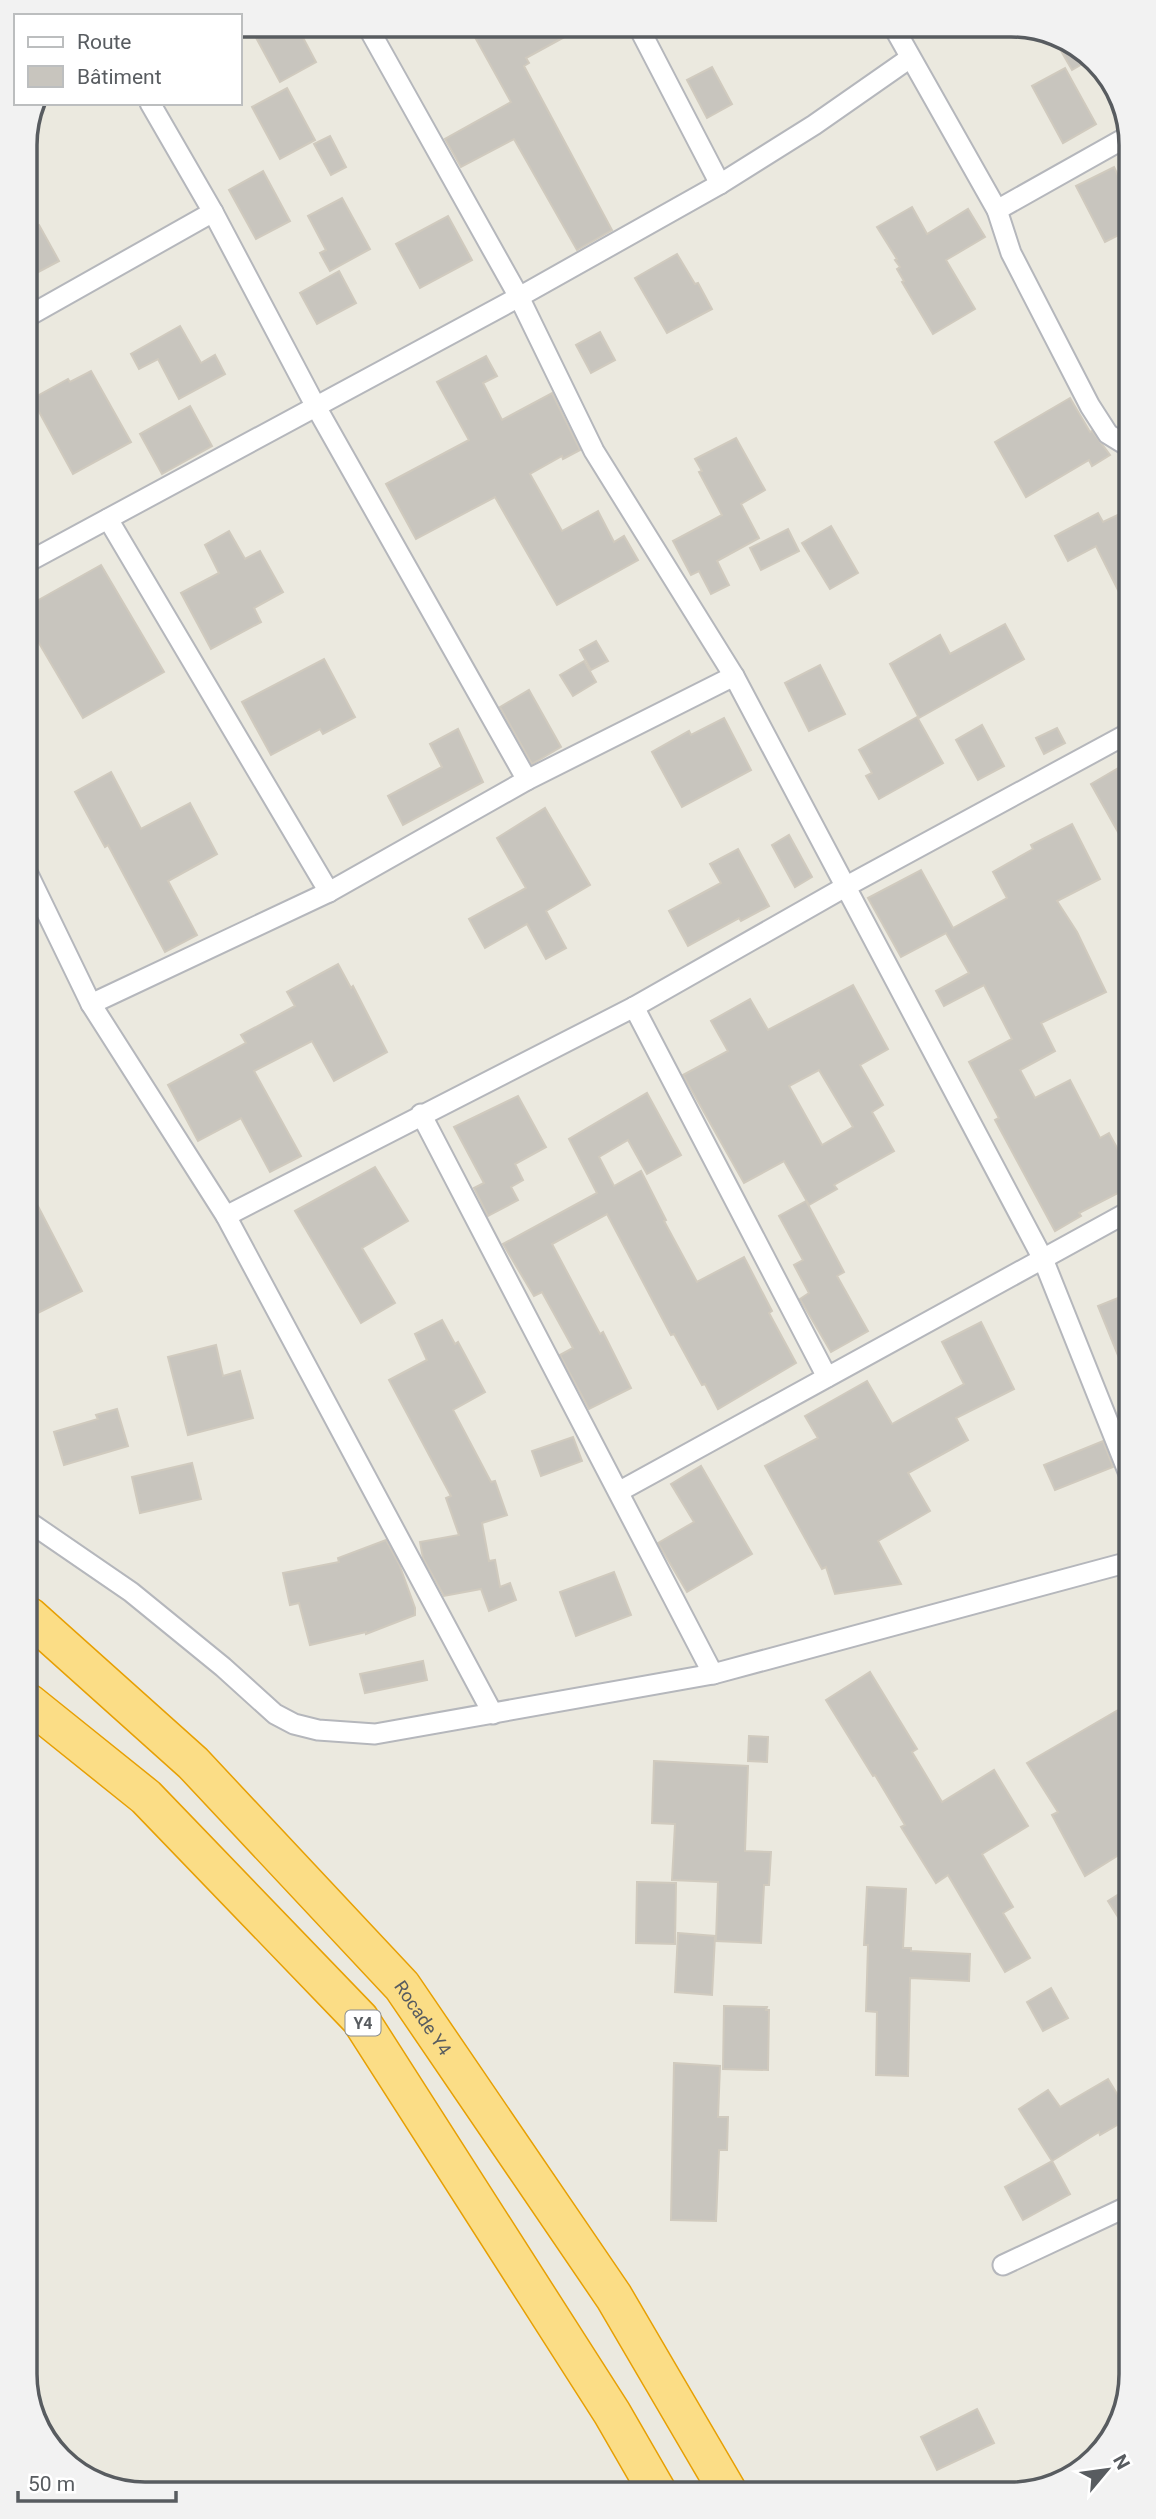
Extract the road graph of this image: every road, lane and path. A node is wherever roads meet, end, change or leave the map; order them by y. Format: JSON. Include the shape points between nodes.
{"nodes":[{"id":1,"x":373,"y":37,"type":"edge"},
{"id":2,"x":644,"y":37,"type":"edge"},
{"id":3,"x":899,"y":37,"type":"edge"},
{"id":4,"x":910,"y":58,"type":"junction"},
{"id":5,"x":151,"y":105,"type":"edge"},
{"id":6,"x":1119,"y":142,"type":"edge"},
{"id":7,"x":720,"y":184,"type":"junction"},
{"id":8,"x":997,"y":210,"type":"junction"},
{"id":9,"x":213,"y":212,"type":"junction"},
{"id":10,"x":519,"y":297,"type":"junction"},
{"id":11,"x":37,"y":310,"type":"edge"},
{"id":12,"x":315,"y":405,"type":"junction"},
{"id":13,"x":1119,"y":440,"type":"edge"},
{"id":14,"x":108,"y":519,"type":"junction"},
{"id":15,"x":37,"y":557,"type":"edge"},
{"id":16,"x":734,"y":676,"type":"junction"},
{"id":17,"x":1119,"y":738,"type":"edge"},
{"id":18,"x":527,"y":780,"type":"junction"},
{"id":19,"x":845,"y":887,"type":"junction"},
{"id":20,"x":330,"y":891,"type":"junction"},
{"id":21,"x":37,"y":893,"type":"edge"},
{"id":22,"x":90,"y":1004,"type":"junction"},
{"id":23,"x":634,"y":1007,"type":"junction"},
{"id":24,"x":421,"y":1114,"type":"junction"},
{"id":25,"x":226,"y":1216,"type":"junction"},
{"id":26,"x":1119,"y":1217,"type":"edge"},
{"id":27,"x":1043,"y":1259,"type":"junction"},
{"id":28,"x":827,"y":1377,"type":"junction"},
{"id":29,"x":1119,"y":1449,"type":"edge"},
{"id":30,"x":620,"y":1491,"type":"junction"},
{"id":31,"x":37,"y":1527,"type":"edge"},
{"id":32,"x":1119,"y":1565,"type":"edge"},
{"id":33,"x":37,"y":1623,"type":"edge"},
{"id":34,"x":713,"y":1674,"type":"junction"},
{"id":35,"x":37,"y":1709,"type":"edge"},
{"id":36,"x":493,"y":1714,"type":"junction"},
{"id":37,"x":1119,"y":2211,"type":"edge"},
{"id":38,"x":1003,"y":2265,"type":"dead end"},
{"id":39,"x":652,"y":2482,"type":"edge"},
{"id":40,"x":722,"y":2482,"type":"edge"}],
"edges":[{"from":1,"to":10,"type":"street"},
{"from":2,"to":7,"type":"street"},
{"from":3,"to":4,"type":"street"},
{"from":4,"to":7,"type":"street"},
{"from":4,"to":8,"type":"street"},
{"from":5,"to":9,"type":"street"},
{"from":6,"to":8,"type":"street"},
{"from":7,"to":10,"type":"street"},
{"from":8,"to":13,"type":"street","via":[[1011,253],[1090,406],[1108,433]]},
{"from":9,"to":11,"type":"street"},
{"from":9,"to":12,"type":"street"},
{"from":10,"to":12,"type":"street"},
{"from":10,"to":16,"type":"street","via":[[594,451]]},
{"from":12,"to":14,"type":"street"},
{"from":12,"to":18,"type":"street"},
{"from":14,"to":15,"type":"street"},
{"from":14,"to":20,"type":"street"},
{"from":16,"to":18,"type":"street"},
{"from":16,"to":19,"type":"street"},
{"from":17,"to":19,"type":"street"},
{"from":18,"to":20,"type":"street"},
{"from":19,"to":23,"type":"street"},
{"from":19,"to":27,"type":"street"},
{"from":20,"to":22,"type":"street"},
{"from":21,"to":22,"type":"street"},
{"from":22,"to":25,"type":"street"},
{"from":23,"to":24,"type":"street"},
{"from":23,"to":28,"type":"street"},
{"from":24,"to":25,"type":"street"},
{"from":24,"to":30,"type":"street"},
{"from":25,"to":36,"type":"street"},
{"from":26,"to":27,"type":"street"},
{"from":27,"to":28,"type":"street"},
{"from":27,"to":29,"type":"street"},
{"from":28,"to":30,"type":"street"},
{"from":30,"to":34,"type":"street"},
{"from":31,"to":36,"type":"street","via":[[131,1592],[275,1714],[294,1724],[375,1734]]},
{"from":32,"to":34,"type":"street"},
{"from":33,"to":40,"type":"highway","name":"Rocade Y4","via":[[193,1763],[402,1986],[614,2297]]},
{"from":34,"to":36,"type":"street"},
{"from":35,"to":39,"type":"highway","number":"Y4","via":[[146,1797],[360,2019]]},
{"from":37,"to":38,"type":"street"}]}
